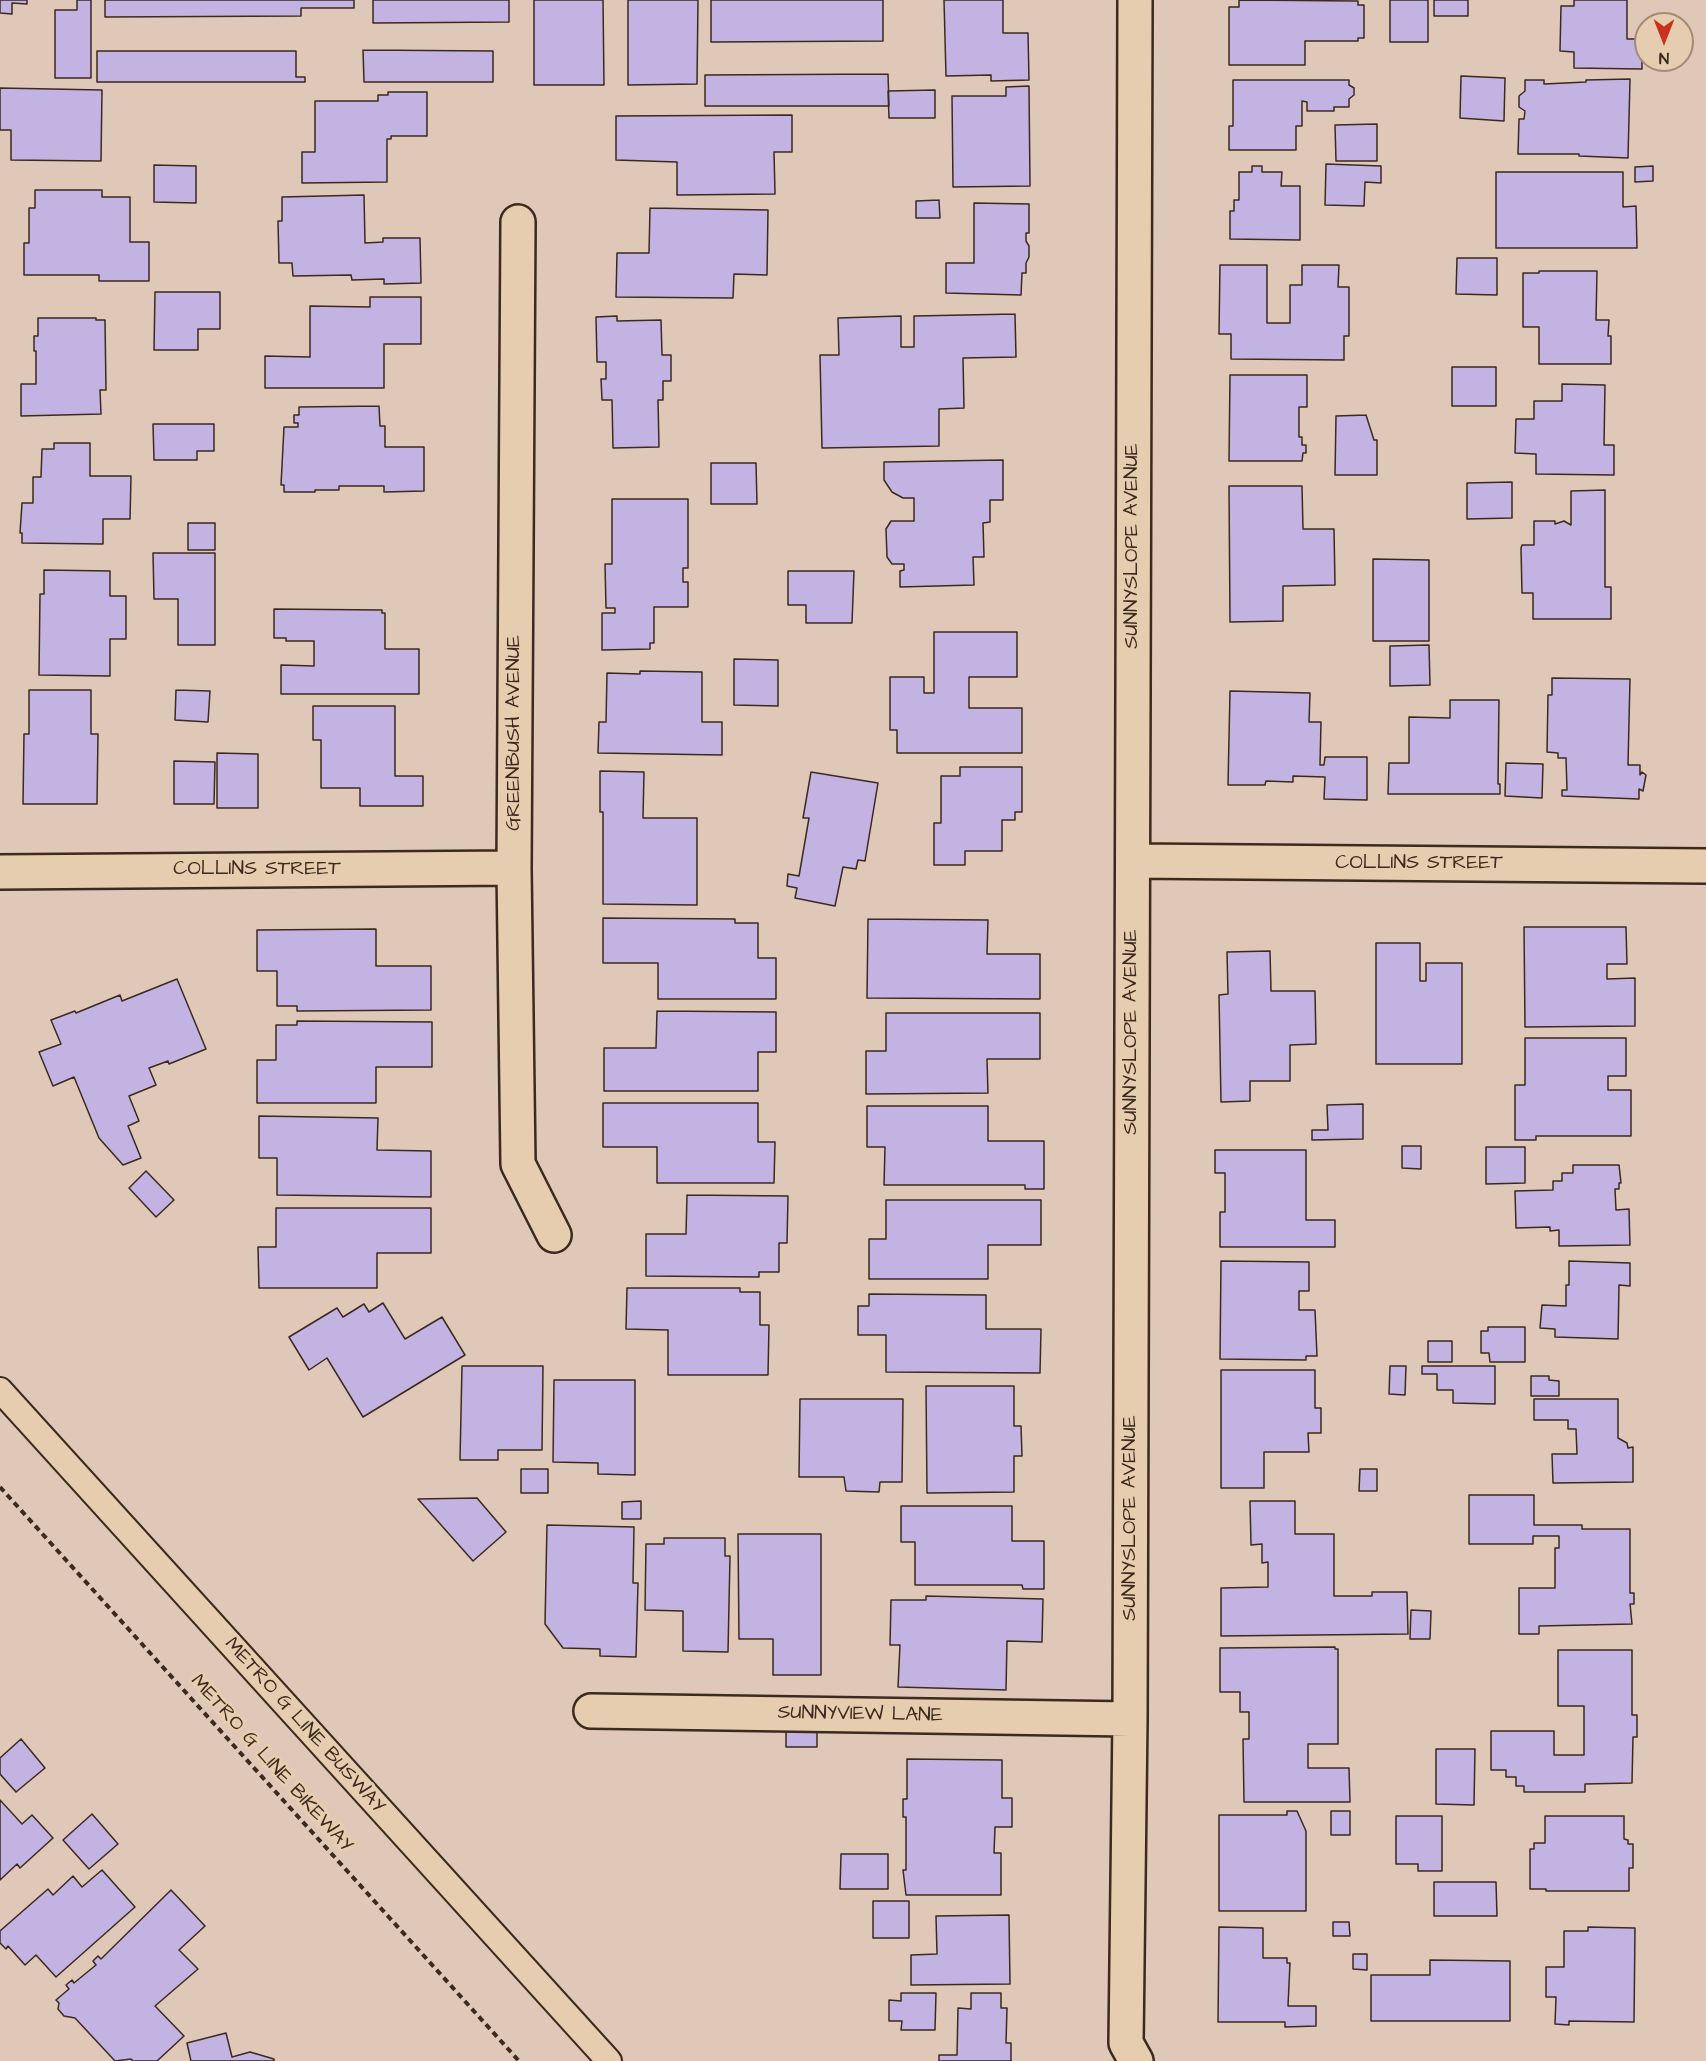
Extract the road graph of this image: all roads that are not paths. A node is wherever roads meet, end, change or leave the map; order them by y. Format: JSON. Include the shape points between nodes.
{"nodes":[{"id":1,"x":1135,"y":0,"type":"edge"},
{"id":2,"x":518,"y":222,"type":"dead end"},
{"id":3,"x":1132,"y":861,"type":"junction"},
{"id":4,"x":1706,"y":866,"type":"edge"},
{"id":5,"x":514,"y":867,"type":"junction"},
{"id":6,"x":0,"y":872,"type":"edge"},
{"id":7,"x":554,"y":1235,"type":"dead end"},
{"id":8,"x":0,"y":1390,"type":"edge"},
{"id":9,"x":591,"y":1711,"type":"dead end"},
{"id":10,"x":1130,"y":1719,"type":"junction"},
{"id":11,"x":609,"y":2061,"type":"edge"},
{"id":12,"x":1136,"y":2061,"type":"edge"}],
"edges":[{"from":1,"to":3,"type":"street","name":"SUNNYSLOPE AVENUE"},
{"from":2,"to":5,"type":"street","name":"GREENBUSH AVENUE"},
{"from":3,"to":4,"type":"street","name":"COLLINS STREET"},
{"from":3,"to":10,"type":"street","name":"SUNNYSLOPE AVENUE"},
{"from":5,"to":6,"type":"street","name":"COLLINS STREET"},
{"from":5,"to":7,"type":"street","name":"GREENBUSH AVENUE","via":[[518,1164]]},
{"from":8,"to":11,"type":"lane","name":"METRO G LINE BUSWAY"},
{"from":9,"to":10,"type":"street","name":"SUNNYVIEW LANE"},
{"from":10,"to":12,"type":"street","name":"SUNNYSLOPE AVENUE","via":[[1126,2043]]}]}
